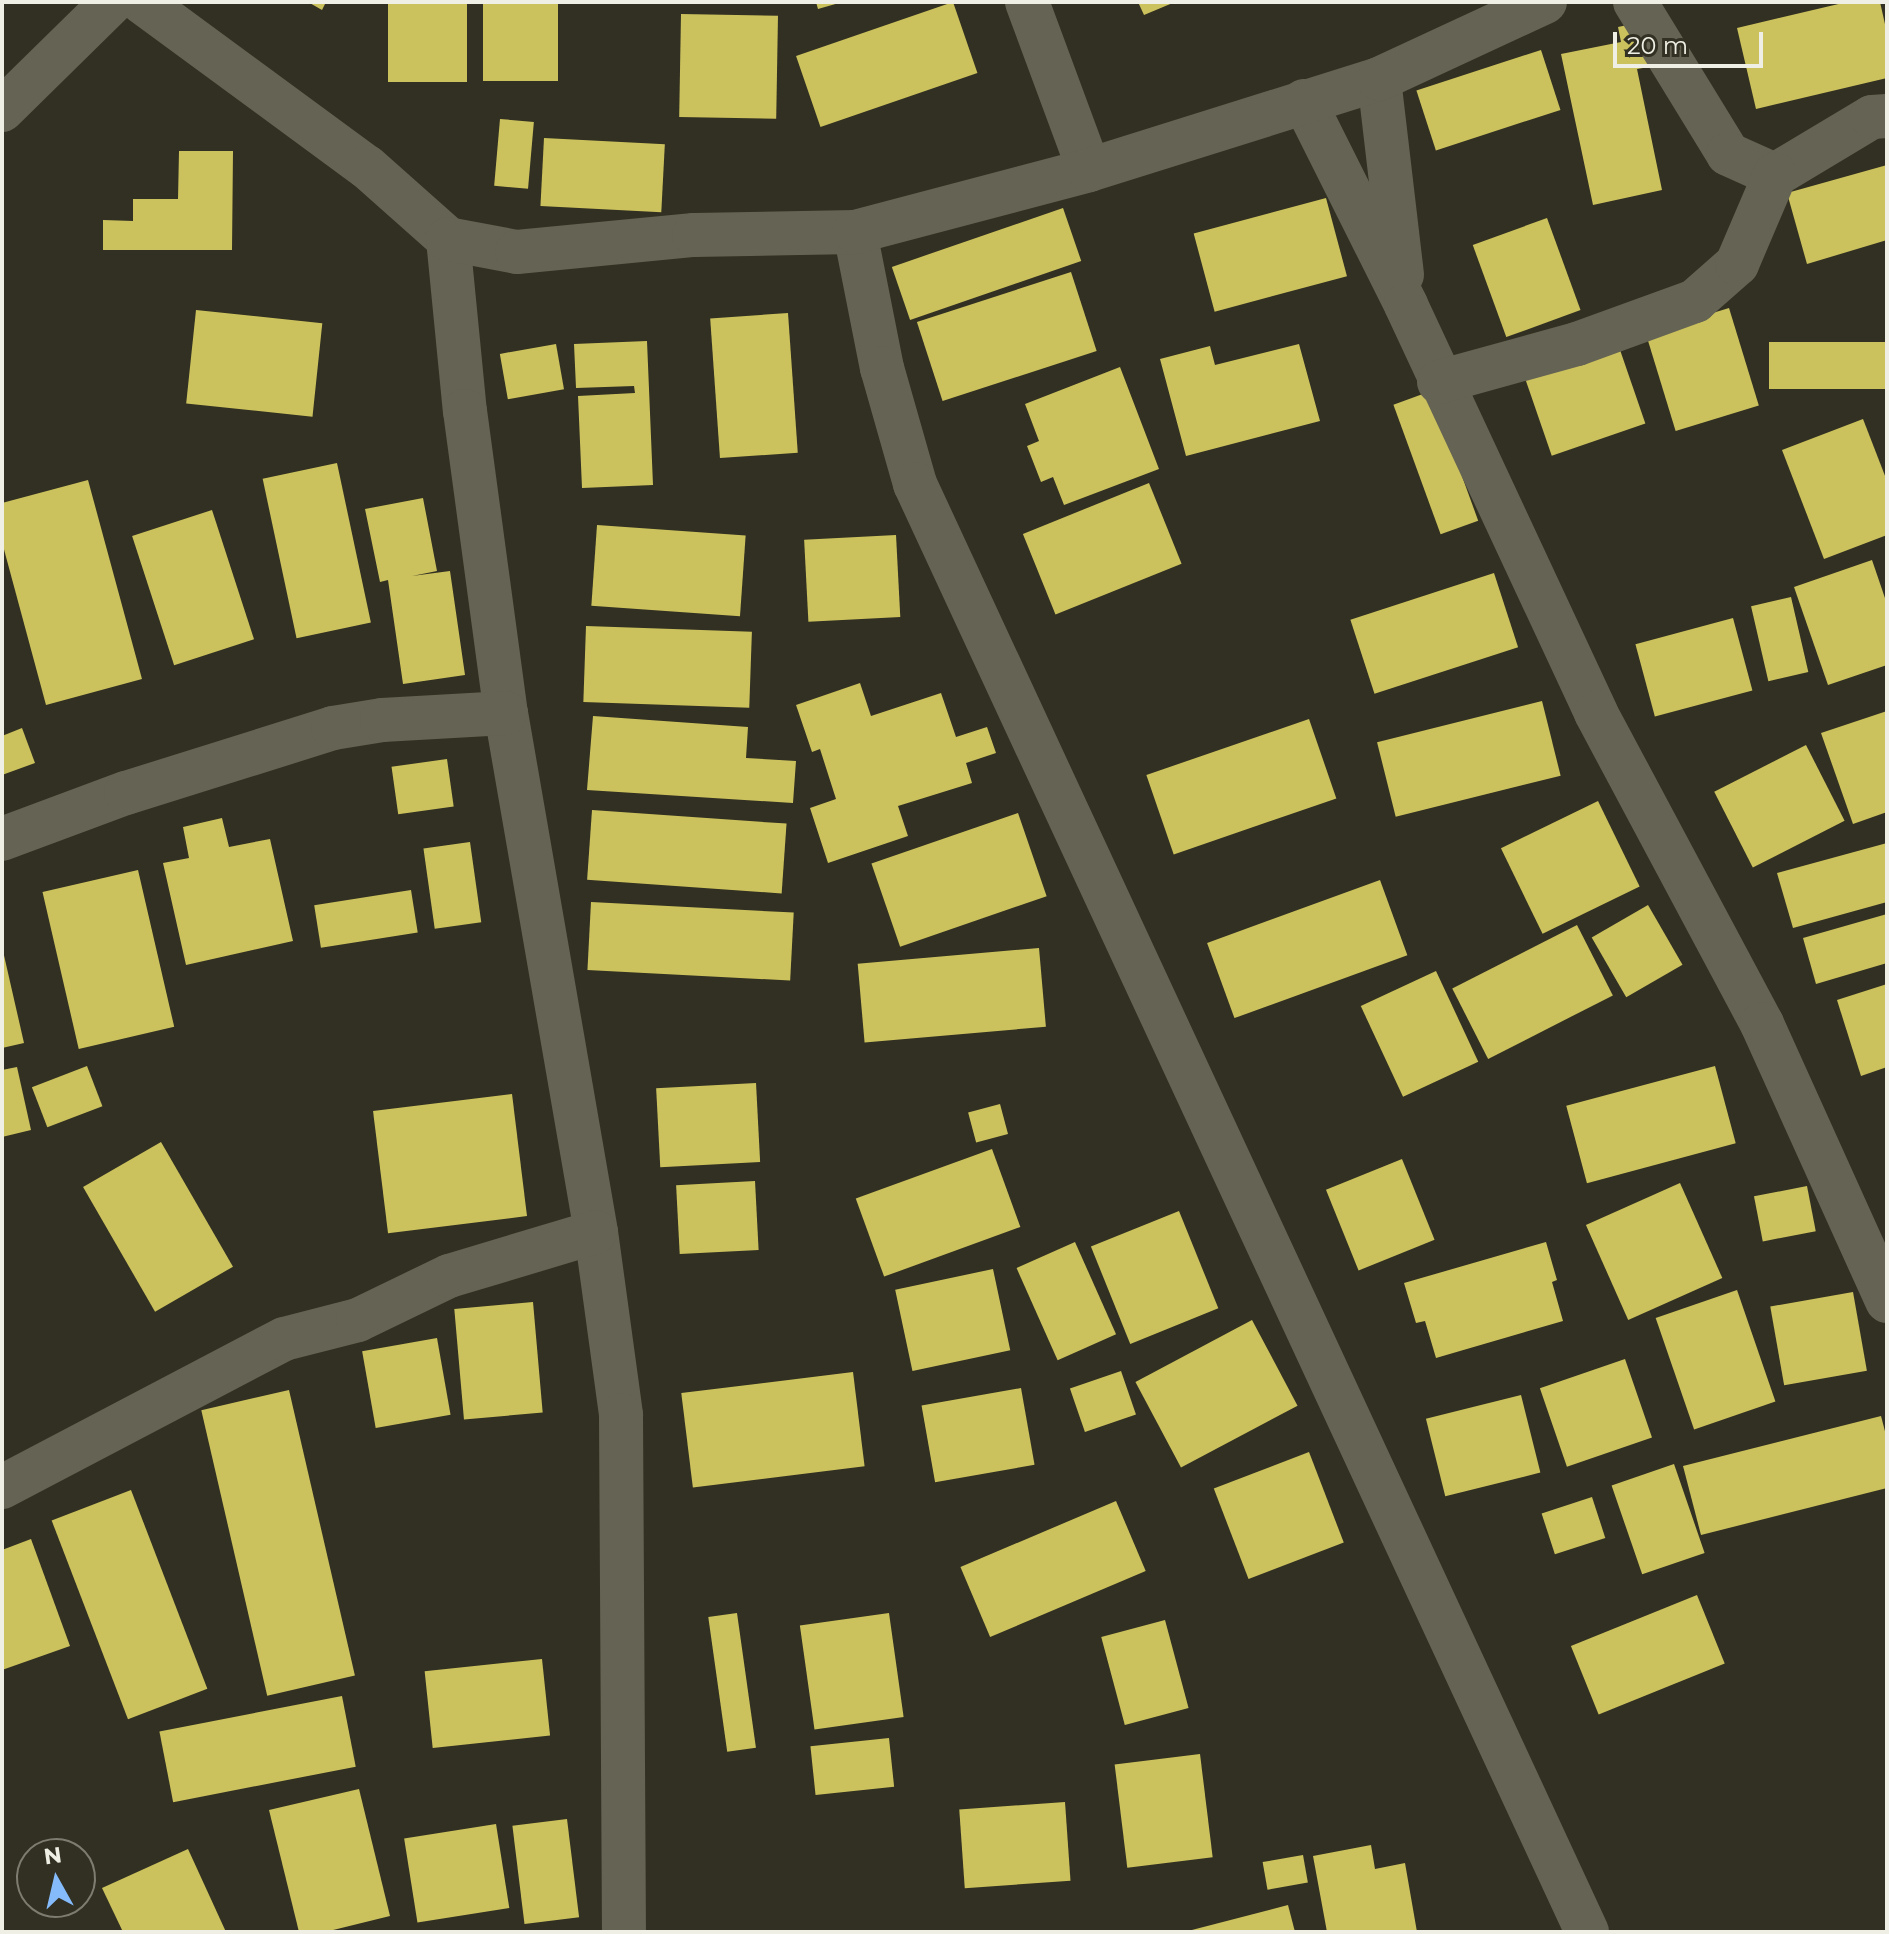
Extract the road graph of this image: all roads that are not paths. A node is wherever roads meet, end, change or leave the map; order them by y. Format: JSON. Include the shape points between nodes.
{"nodes":[{"id":1,"x":112,"y":2,"type":"edge"},
{"id":2,"x":142,"y":2,"type":"edge"},
{"id":3,"x":1027,"y":2,"type":"edge"},
{"id":4,"x":1545,"y":2,"type":"edge"},
{"id":5,"x":1635,"y":2,"type":"edge"},
{"id":6,"x":1379,"y":79,"type":"junction"},
{"id":7,"x":1304,"y":101,"type":"junction"},
{"id":8,"x":2,"y":110,"type":"edge"},
{"id":9,"x":1887,"y":116,"type":"edge"},
{"id":10,"x":1089,"y":170,"type":"junction"},
{"id":11,"x":1775,"y":175,"type":"junction"},
{"id":12,"x":855,"y":232,"type":"junction"},
{"id":13,"x":448,"y":239,"type":"junction"},
{"id":14,"x":1406,"y":305,"type":"junction"},
{"id":15,"x":1439,"y":382,"type":"junction"},
{"id":16,"x":506,"y":713,"type":"junction"},
{"id":17,"x":2,"y":839,"type":"edge"},
{"id":18,"x":596,"y":1232,"type":"junction"},
{"id":19,"x":1887,"y":1301,"type":"edge"},
{"id":20,"x":2,"y":1487,"type":"edge"},
{"id":21,"x":624,"y":1932,"type":"edge"},
{"id":22,"x":1587,"y":1932,"type":"edge"}],
"edges":[{"from":1,"to":8,"type":"street"},
{"from":2,"to":13,"type":"street","via":[[367,167]]},
{"from":3,"to":10,"type":"street"},
{"from":4,"to":6,"type":"street"},
{"from":5,"to":11,"type":"street","via":[[1728,154]]},
{"from":6,"to":7,"type":"street"},
{"from":6,"to":14,"type":"street"},
{"from":7,"to":10,"type":"street"},
{"from":7,"to":14,"type":"street"},
{"from":9,"to":11,"type":"street","via":[[1872,117]]},
{"from":10,"to":12,"type":"street"},
{"from":11,"to":15,"type":"street","via":[[1737,264],[1695,301],[1577,344]]},
{"from":12,"to":13,"type":"street","via":[[694,235],[517,252]]},
{"from":12,"to":22,"type":"street","via":[[882,368],[915,484]]},
{"from":13,"to":16,"type":"street","via":[[465,411]]},
{"from":14,"to":15,"type":"street"},
{"from":15,"to":19,"type":"street","via":[[1596,713],[1762,1024]]},
{"from":16,"to":17,"type":"street","via":[[333,728],[126,793]]},
{"from":16,"to":18,"type":"street"},
{"from":18,"to":20,"type":"street","via":[[449,1276],[358,1320],[284,1339]]},
{"from":18,"to":21,"type":"street","via":[[621,1415]]}]}
